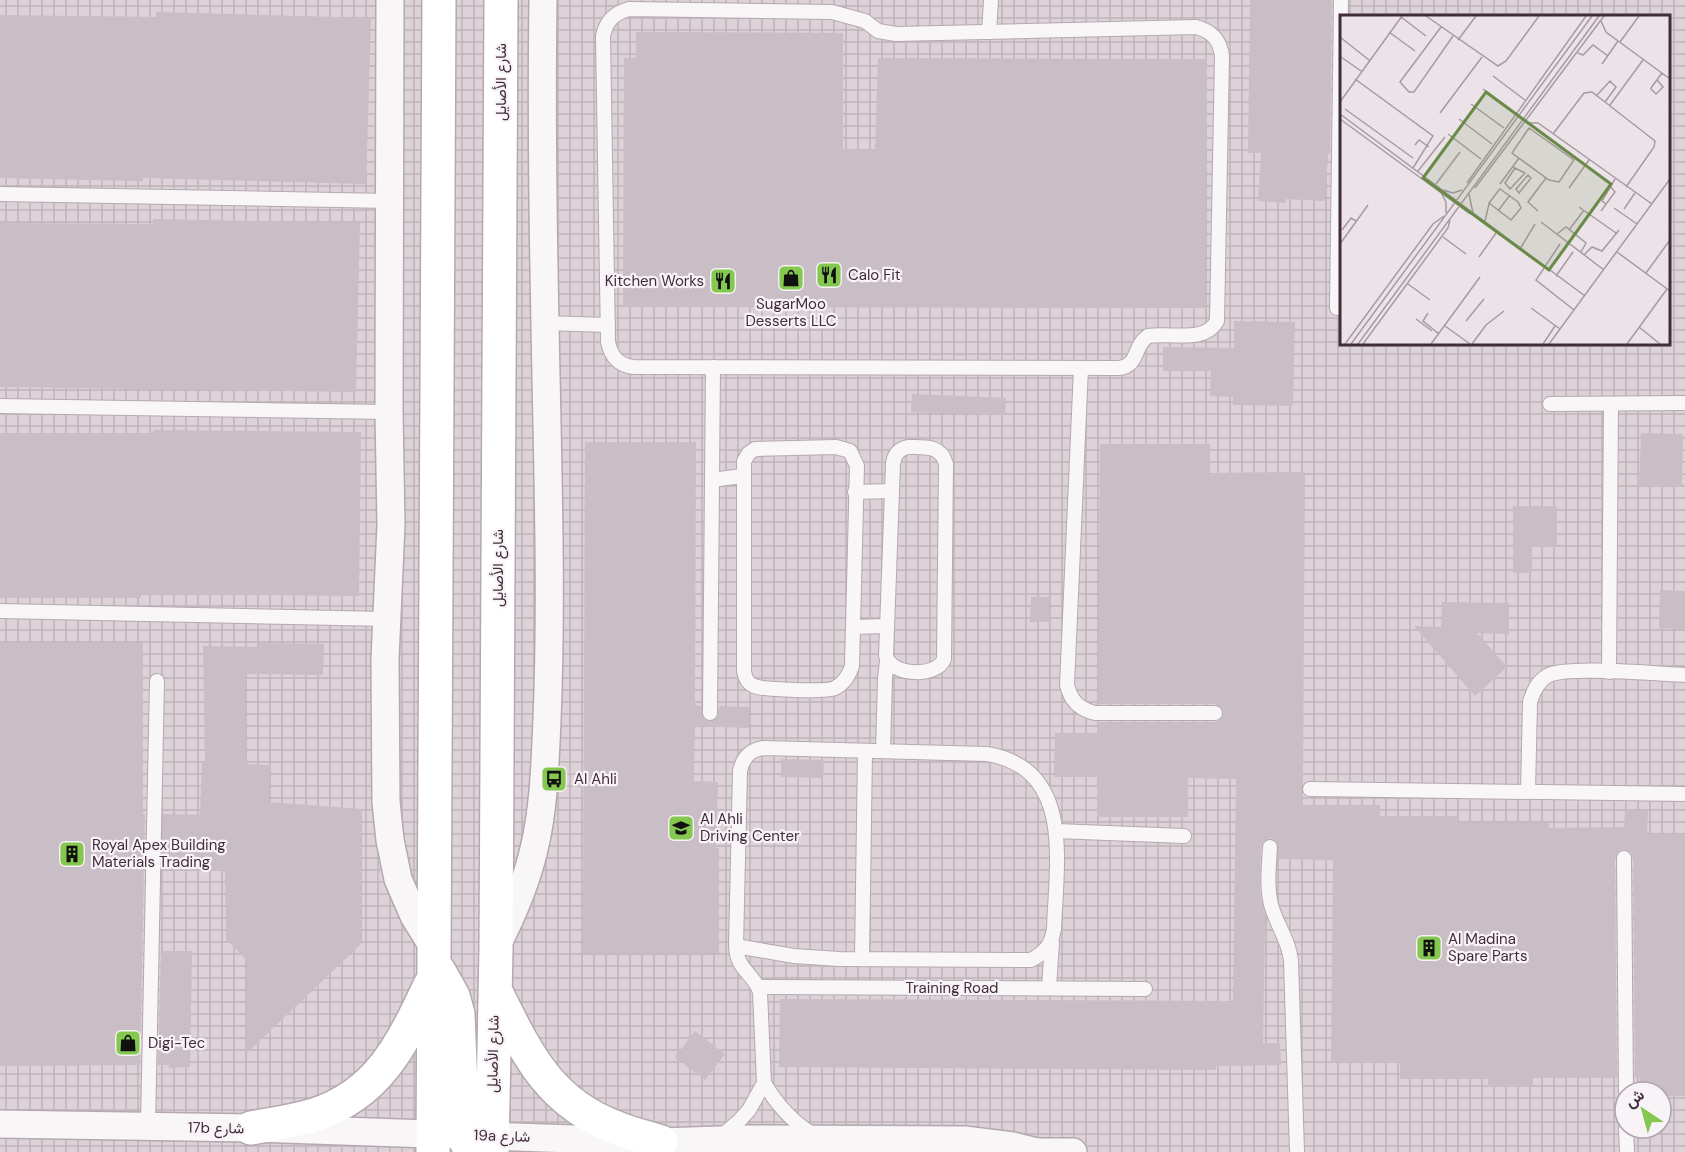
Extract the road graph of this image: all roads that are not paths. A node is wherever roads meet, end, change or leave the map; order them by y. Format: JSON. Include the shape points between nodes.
{"nodes":[{"id":1,"x":390,"y":0,"type":"edge"},
{"id":2,"x":439,"y":0,"type":"edge"},
{"id":3,"x":501,"y":0,"type":"edge"},
{"id":4,"x":990,"y":0,"type":"edge"},
{"id":5,"x":1341,"y":0,"type":"edge"},
{"id":6,"x":546,"y":4,"type":"edge"},
{"id":7,"x":1341,"y":15,"type":"edge"},
{"id":8,"x":989,"y":32,"type":"junction"},
{"id":9,"x":1340,"y":77,"type":"edge"},
{"id":10,"x":0,"y":194,"type":"edge"},
{"id":11,"x":390,"y":201,"type":"junction"},
{"id":12,"x":1337,"y":308,"type":"dead end"},
{"id":13,"x":544,"y":323,"type":"junction"},
{"id":14,"x":608,"y":325,"type":"junction"},
{"id":15,"x":713,"y":368,"type":"junction"},
{"id":16,"x":1080,"y":368,"type":"junction"},
{"id":17,"x":1685,"y":403,"type":"edge"},
{"id":18,"x":1550,"y":404,"type":"dead end"},
{"id":19,"x":1611,"y":404,"type":"junction"},
{"id":20,"x":0,"y":406,"type":"edge"},
{"id":21,"x":389,"y":412,"type":"junction"},
{"id":22,"x":742,"y":476,"type":"junction"},
{"id":23,"x":712,"y":480,"type":"junction"},
{"id":24,"x":891,"y":491,"type":"junction"},
{"id":25,"x":855,"y":492,"type":"junction"},
{"id":26,"x":0,"y":611,"type":"edge"},
{"id":27,"x":386,"y":619,"type":"junction"},
{"id":28,"x":887,"y":626,"type":"junction"},
{"id":29,"x":853,"y":627,"type":"junction"},
{"id":30,"x":887,"y":661,"type":"junction"},
{"id":31,"x":1609,"y":672,"type":"junction"},
{"id":32,"x":1685,"y":675,"type":"edge"},
{"id":33,"x":157,"y":681,"type":"dead end"},
{"id":34,"x":710,"y":713,"type":"dead end"},
{"id":35,"x":1215,"y":713,"type":"dead end"},
{"id":36,"x":865,"y":751,"type":"junction"},
{"id":37,"x":883,"y":751,"type":"junction"},
{"id":38,"x":1310,"y":789,"type":"dead end"},
{"id":39,"x":1528,"y":792,"type":"junction"},
{"id":40,"x":1685,"y":794,"type":"edge"},
{"id":41,"x":1056,"y":831,"type":"junction"},
{"id":42,"x":1184,"y":836,"type":"dead end"},
{"id":43,"x":1269,"y":847,"type":"dead end"},
{"id":44,"x":1624,"y":858,"type":"dead end"},
{"id":45,"x":1052,"y":943,"type":"junction"},
{"id":46,"x":736,"y":946,"type":"junction"},
{"id":47,"x":496,"y":948,"type":"junction"},
{"id":48,"x":862,"y":959,"type":"junction"},
{"id":49,"x":435,"y":963,"type":"junction"},
{"id":50,"x":759,"y":987,"type":"junction"},
{"id":51,"x":495,"y":988,"type":"junction"},
{"id":52,"x":1049,"y":988,"type":"junction"},
{"id":53,"x":1145,"y":988,"type":"dead end"},
{"id":54,"x":1626,"y":1080,"type":"edge"},
{"id":55,"x":764,"y":1083,"type":"junction"},
{"id":56,"x":0,"y":1124,"type":"edge"},
{"id":57,"x":148,"y":1126,"type":"junction"},
{"id":58,"x":251,"y":1128,"type":"junction"},
{"id":59,"x":821,"y":1138,"type":"junction"},
{"id":60,"x":716,"y":1139,"type":"junction"},
{"id":61,"x":661,"y":1142,"type":"junction"},
{"id":62,"x":462,"y":1145,"type":"edge"},
{"id":63,"x":1036,"y":1152,"type":"edge"},
{"id":64,"x":1073,"y":1152,"type":"edge"},
{"id":65,"x":1297,"y":1152,"type":"edge"}],
"edges":[{"from":1,"to":11,"type":"street"},
{"from":2,"to":49,"type":"main road"},
{"from":3,"to":47,"type":"main road","name":"شارع الأصايل"},
{"from":4,"to":8,"type":"lane"},
{"from":5,"to":7,"type":"lane"},
{"from":6,"to":13,"type":"street"},
{"from":8,"to":14,"type":"lane","via":[[896,34],[878,31],[865,21],[832,12],[628,9],[613,15],[603,36]]},
{"from":8,"to":16,"type":"lane","via":[[1196,27],[1211,33],[1221,48],[1217,321],[1203,334],[1148,336],[1138,345],[1135,359],[1126,368]]},
{"from":9,"to":12,"type":"lane"},
{"from":10,"to":11,"type":"lane"},
{"from":11,"to":21,"type":"street"},
{"from":13,"to":14,"type":"lane"},
{"from":13,"to":47,"type":"street","via":[[550,614],[541,812],[525,883]]},
{"from":14,"to":15,"type":"lane","via":[[608,342],[621,364]]},
{"from":15,"to":16,"type":"lane"},
{"from":15,"to":23,"type":"lane"},
{"from":16,"to":35,"type":"lane","via":[[1069,693],[1079,707],[1095,713]]},
{"from":17,"to":19,"type":"lane"},
{"from":18,"to":19,"type":"lane"},
{"from":19,"to":31,"type":"lane"},
{"from":20,"to":21,"type":"lane"},
{"from":21,"to":27,"type":"street","via":[[392,525]]},
{"from":22,"to":23,"type":"lane"},
{"from":22,"to":25,"type":"lane","via":[[746,457],[755,449],[836,447],[850,451],[856,460]]},
{"from":22,"to":29,"type":"lane","via":[[747,681],[757,687],[826,690],[839,686],[852,666]]},
{"from":23,"to":34,"type":"lane"},
{"from":24,"to":25,"type":"lane"},
{"from":24,"to":28,"type":"lane"},
{"from":24,"to":30,"type":"lane","via":[[893,458],[902,449],[934,447],[945,458],[944,659],[938,668],[929,671],[898,670]]},
{"from":25,"to":29,"type":"lane"},
{"from":26,"to":27,"type":"lane"},
{"from":27,"to":49,"type":"street","via":[[385,773],[390,840],[402,889]]},
{"from":28,"to":29,"type":"lane"},
{"from":28,"to":30,"type":"lane"},
{"from":30,"to":37,"type":"lane"},
{"from":31,"to":32,"type":"lane"},
{"from":31,"to":39,"type":"lane","via":[[1557,672],[1547,676],[1533,692]]},
{"from":33,"to":57,"type":"lane"},
{"from":36,"to":37,"type":"lane"},
{"from":36,"to":46,"type":"lane","via":[[764,748],[745,757],[740,771]]},
{"from":36,"to":48,"type":"lane"},
{"from":37,"to":41,"type":"lane","via":[[1006,758],[1040,783],[1052,809]]},
{"from":38,"to":39,"type":"lane"},
{"from":39,"to":40,"type":"lane"},
{"from":41,"to":42,"type":"lane"},
{"from":41,"to":45,"type":"lane"},
{"from":43,"to":65,"type":"lane","via":[[1270,899],[1291,961]]},
{"from":44,"to":54,"type":"lane"},
{"from":45,"to":48,"type":"lane","via":[[1031,960]]},
{"from":45,"to":52,"type":"lane"},
{"from":46,"to":48,"type":"lane","via":[[794,956]]},
{"from":46,"to":50,"type":"lane","via":[[741,967]]},
{"from":47,"to":51,"type":"main road","name":"شارع الأصايل"},
{"from":49,"to":58,"type":"main road","via":[[407,1033],[376,1078],[355,1095],[314,1115]]},
{"from":49,"to":62,"type":"main road"},
{"from":50,"to":52,"type":"lane","name":"Training Road"},
{"from":50,"to":55,"type":"lane"},
{"from":51,"to":61,"type":"main road","via":[[529,1057],[559,1092],[596,1119]]},
{"from":51,"to":62,"type":"main road","name":"شارع الأصايل"},
{"from":52,"to":53,"type":"lane","name":"Training Road"},
{"from":55,"to":59,"type":"lane","via":[[782,1110]]},
{"from":55,"to":60,"type":"lane","via":[[749,1110]]},
{"from":56,"to":57,"type":"street","name":"17b شارع"},
{"from":57,"to":58,"type":"street","name":"17b شارع"},
{"from":58,"to":62,"type":"street","name":"17b شارع"},
{"from":59,"to":60,"type":"street","name":"19a شارع"},
{"from":59,"to":63,"type":"street","name":"19a شارع","via":[[964,1140]]},
{"from":60,"to":61,"type":"street","name":"19a شارع"},
{"from":61,"to":62,"type":"street","name":"19a شارع"},
{"from":63,"to":64,"type":"street","name":"19a شارع"}]}
